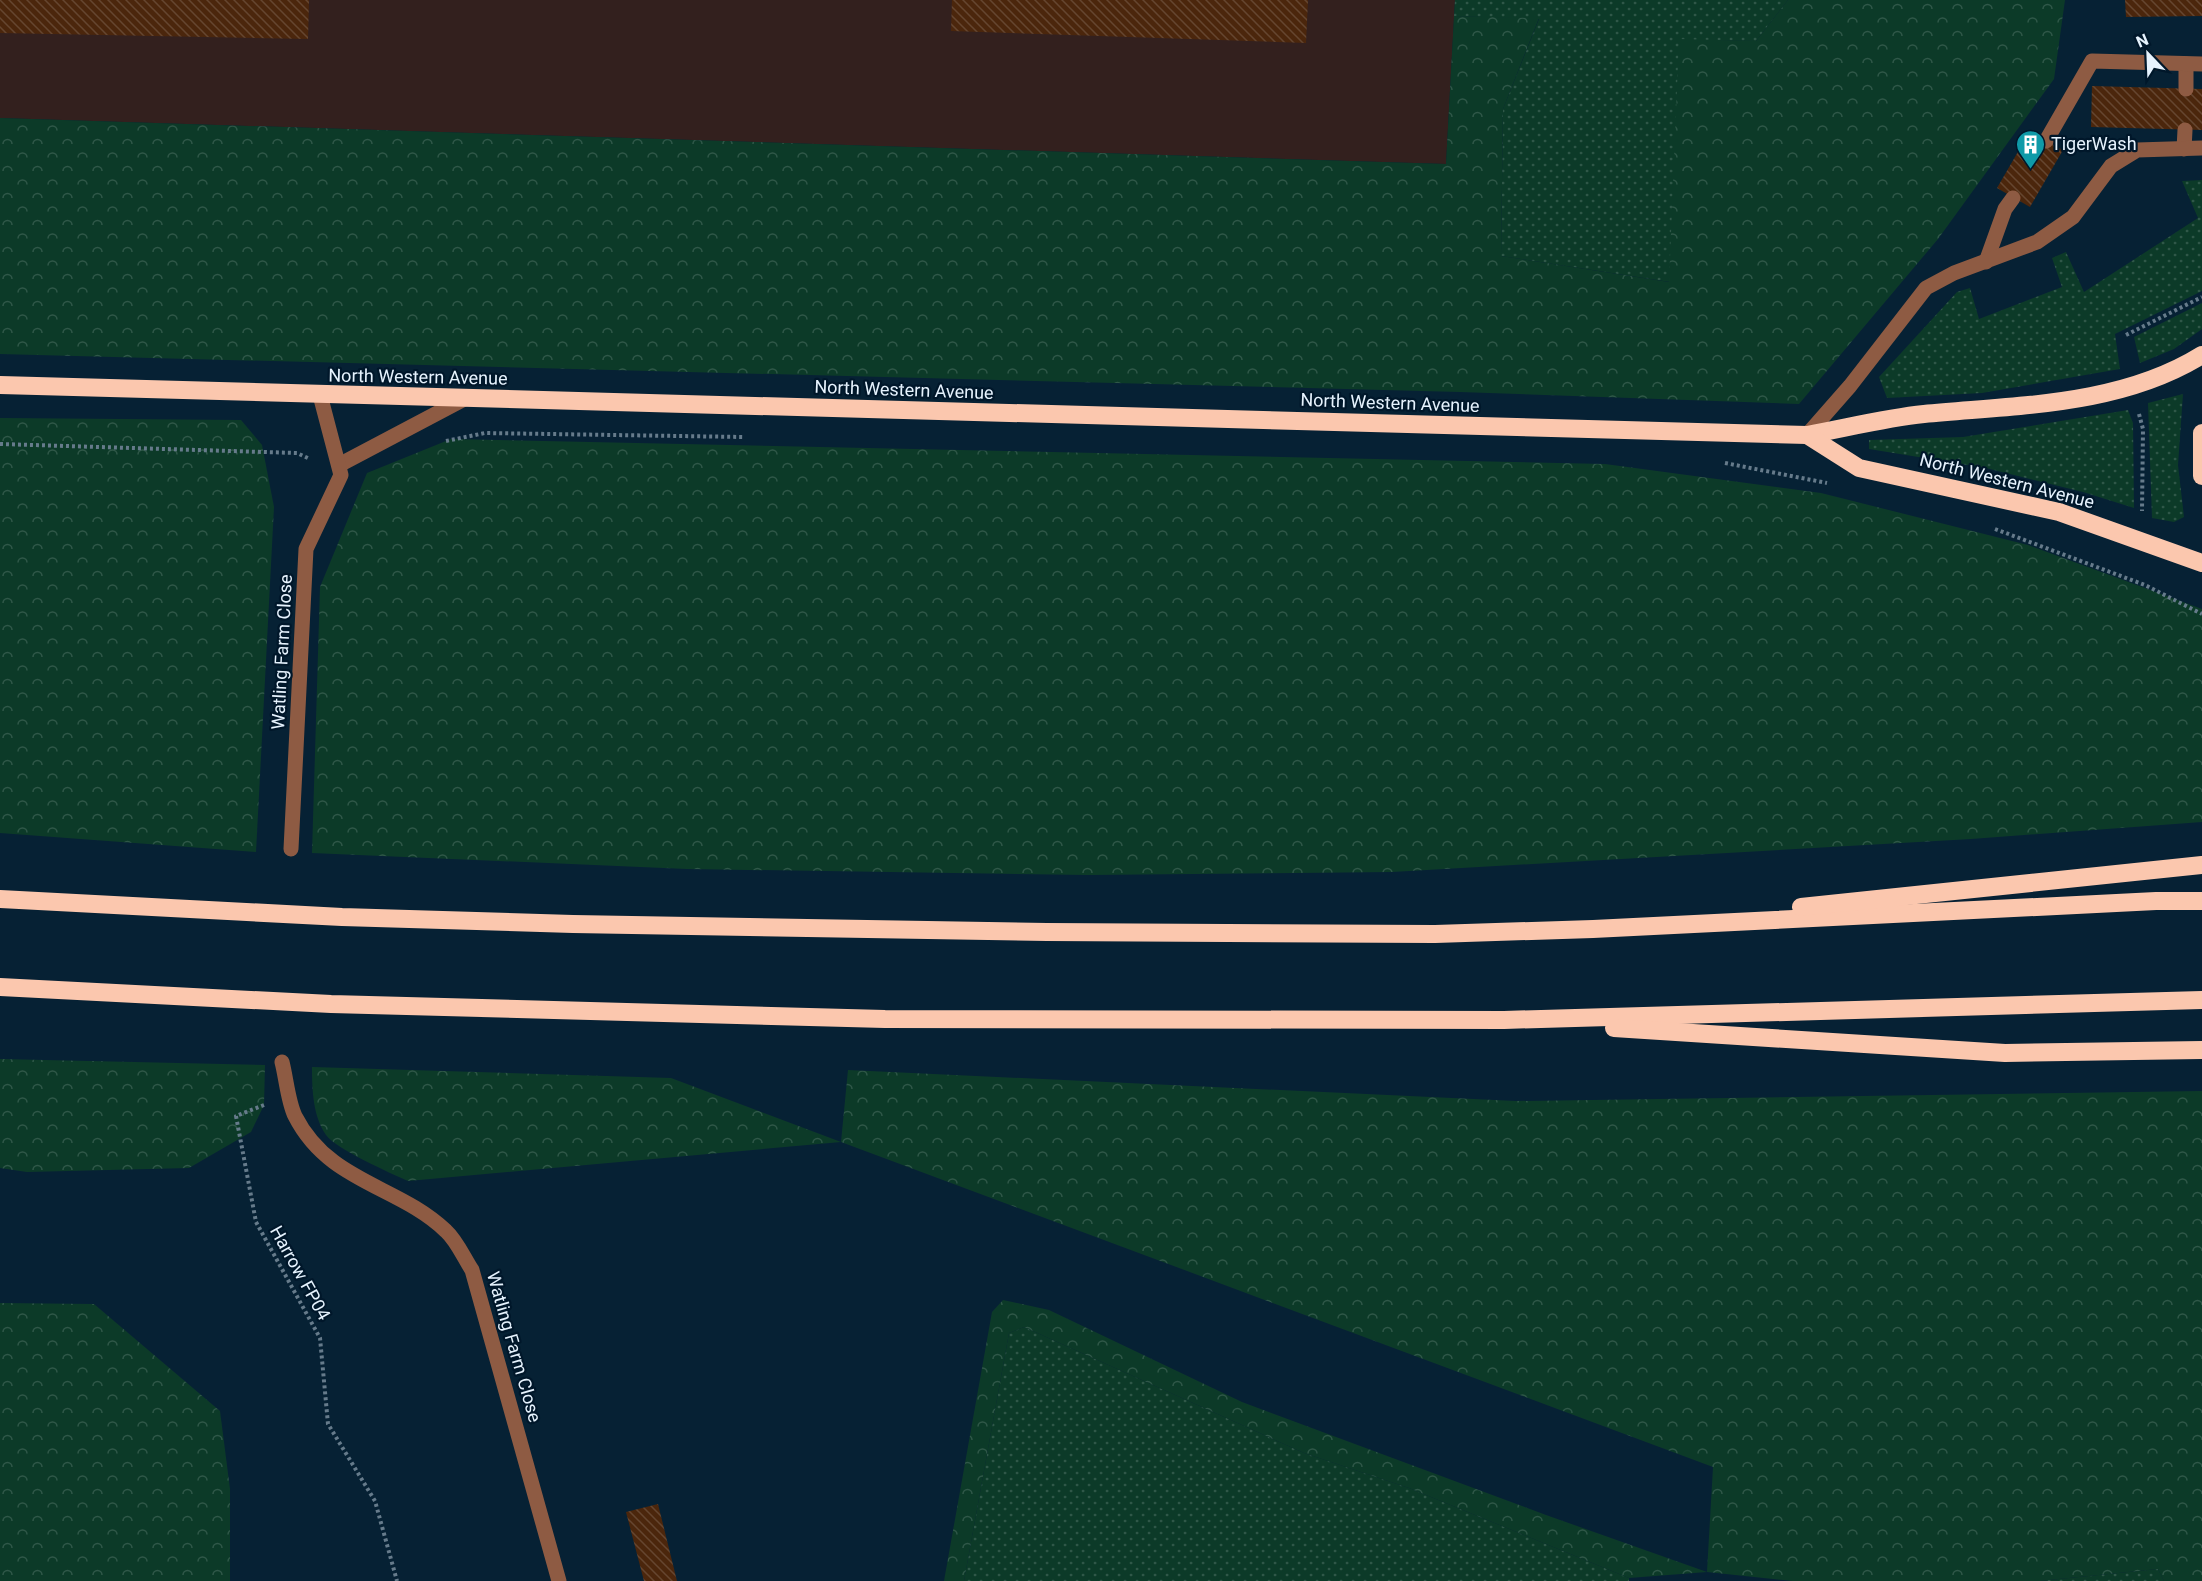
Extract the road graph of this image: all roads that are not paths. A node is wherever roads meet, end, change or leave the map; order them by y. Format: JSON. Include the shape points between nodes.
{"nodes":[{"id":1,"x":2186,"y":64,"type":"junction"},
{"id":2,"x":2202,"y":64,"type":"edge"},
{"id":3,"x":2186,"y":89,"type":"dead end"},
{"id":4,"x":2185,"y":130,"type":"dead end"},
{"id":5,"x":2046,"y":141,"type":"dead end"},
{"id":6,"x":2202,"y":148,"type":"edge"},
{"id":7,"x":2184,"y":149,"type":"junction"},
{"id":8,"x":2013,"y":198,"type":"dead end"},
{"id":9,"x":1986,"y":262,"type":"junction"},
{"id":10,"x":2202,"y":355,"type":"edge"},
{"id":11,"x":0,"y":385,"type":"edge"},
{"id":12,"x":320,"y":395,"type":"junction"},
{"id":13,"x":464,"y":399,"type":"junction"},
{"id":14,"x":2202,"y":433,"type":"edge"},
{"id":15,"x":1807,"y":435,"type":"junction"},
{"id":16,"x":340,"y":470,"type":"junction"},
{"id":17,"x":2202,"y":476,"type":"edge"},
{"id":18,"x":2202,"y":563,"type":"edge"},
{"id":19,"x":291,"y":849,"type":"dead end"},
{"id":20,"x":2202,"y":866,"type":"edge"},
{"id":21,"x":0,"y":899,"type":"edge"},
{"id":22,"x":2202,"y":901,"type":"edge"},
{"id":23,"x":1593,"y":929,"type":"junction"},
{"id":24,"x":0,"y":987,"type":"edge"},
{"id":25,"x":2202,"y":1000,"type":"edge"},
{"id":26,"x":1504,"y":1020,"type":"junction"},
{"id":27,"x":2202,"y":1050,"type":"edge"},
{"id":28,"x":282,"y":1062,"type":"dead end"},
{"id":29,"x":559,"y":1581,"type":"edge"}],
"edges":[{"from":1,"to":2,"type":"lane"},
{"from":1,"to":3,"type":"lane"},
{"from":1,"to":5,"type":"lane","via":[[2092,61]]},
{"from":4,"to":7,"type":"lane"},
{"from":6,"to":7,"type":"lane"},
{"from":7,"to":9,"type":"lane","via":[[2137,150],[2111,166],[2073,217],[2037,242]]},
{"from":8,"to":9,"type":"lane","via":[[2005,209]]},
{"from":9,"to":15,"type":"lane","via":[[1926,288]]},
{"from":10,"to":15,"type":"highway","name":"North Western Avenue","via":[[2133,387],[2043,404],[1921,415]]},
{"from":11,"to":12,"type":"highway","name":"North Western Avenue"},
{"from":12,"to":13,"type":"highway","name":"North Western Avenue"},
{"from":12,"to":16,"type":"lane"},
{"from":13,"to":15,"type":"highway","name":"North Western Avenue"},
{"from":13,"to":16,"type":"lane"},
{"from":14,"to":17,"type":"highway"},
{"from":15,"to":18,"type":"highway","name":"North Western Avenue","via":[[1859,468],[2059,512]]},
{"from":16,"to":19,"type":"lane","name":"Watling Farm Close","via":[[306,549]]},
{"from":20,"to":23,"type":"highway"},
{"from":21,"to":23,"type":"highway","via":[[354,917],[831,929],[1435,934]]},
{"from":22,"to":23,"type":"highway"},
{"from":24,"to":26,"type":"highway","via":[[331,1004],[885,1019]]},
{"from":25,"to":26,"type":"highway"},
{"from":26,"to":27,"type":"highway","via":[[2005,1053]]},
{"from":28,"to":29,"type":"lane","name":"Watling Farm Close","via":[[293,1114],[314,1145],[339,1167],[413,1207],[447,1232],[472,1270]]}]}
